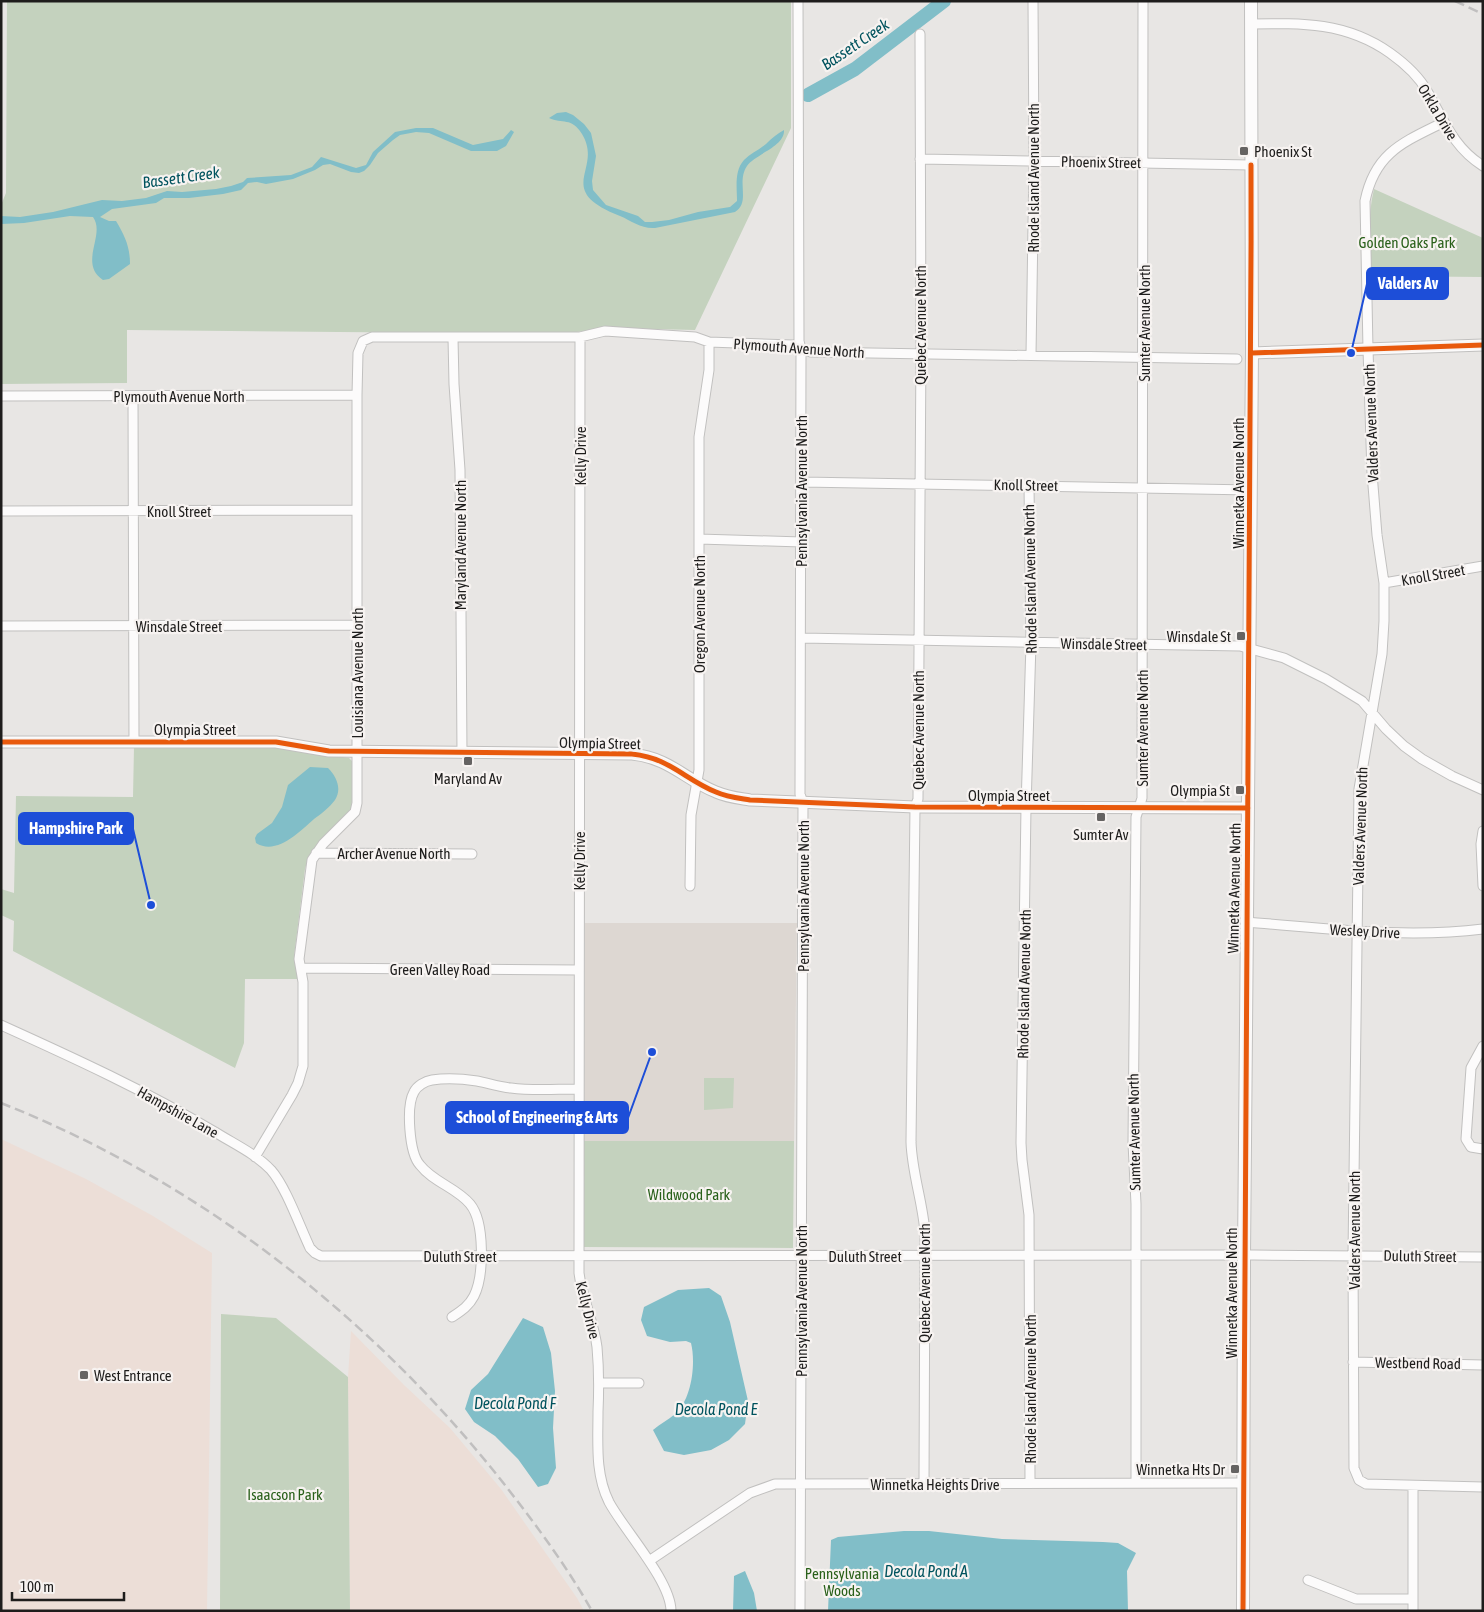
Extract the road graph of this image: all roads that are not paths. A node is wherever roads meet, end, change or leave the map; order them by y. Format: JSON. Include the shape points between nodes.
{"nodes":[{"id":1,"x":798,"y":1,"type":"edge"},
{"id":2,"x":1033,"y":1,"type":"edge"},
{"id":3,"x":1144,"y":1,"type":"edge"},
{"id":4,"x":1251,"y":1,"type":"edge"},
{"id":5,"x":1251,"y":24,"type":"junction"},
{"id":6,"x":920,"y":34,"type":"dead end"},
{"id":7,"x":1444,"y":122,"type":"junction"},
{"id":8,"x":920,"y":159,"type":"junction"},
{"id":9,"x":1034,"y":161,"type":"junction"},
{"id":10,"x":1144,"y":163,"type":"junction"},
{"id":11,"x":1251,"y":165,"type":"junction"},
{"id":12,"x":1483,"y":166,"type":"edge"},
{"id":13,"x":580,"y":337,"type":"junction"},
{"id":14,"x":453,"y":338,"type":"junction"},
{"id":15,"x":363,"y":341,"type":"joint"},
{"id":16,"x":709,"y":342,"type":"junction"},
{"id":17,"x":1483,"y":345,"type":"edge"},
{"id":18,"x":801,"y":349,"type":"junction"},
{"id":19,"x":1368,"y":349,"type":"junction"},
{"id":20,"x":1252,"y":353,"type":"junction"},
{"id":21,"x":920,"y":354,"type":"junction"},
{"id":22,"x":1032,"y":355,"type":"junction"},
{"id":23,"x":1144,"y":358,"type":"junction"},
{"id":24,"x":1238,"y":359,"type":"dead end"},
{"id":25,"x":357,"y":395,"type":"junction"},
{"id":26,"x":1,"y":396,"type":"edge"},
{"id":27,"x":133,"y":396,"type":"junction"},
{"id":28,"x":802,"y":482,"type":"junction"},
{"id":29,"x":919,"y":484,"type":"junction"},
{"id":30,"x":1029,"y":485,"type":"junction"},
{"id":31,"x":1143,"y":488,"type":"junction"},
{"id":32,"x":1251,"y":490,"type":"junction"},
{"id":33,"x":357,"y":510,"type":"junction"},
{"id":34,"x":1,"y":511,"type":"edge"},
{"id":35,"x":133,"y":511,"type":"junction"},
{"id":36,"x":700,"y":539,"type":"junction"},
{"id":37,"x":802,"y":542,"type":"junction"},
{"id":38,"x":1483,"y":566,"type":"edge"},
{"id":39,"x":1384,"y":583,"type":"junction"},
{"id":40,"x":357,"y":625,"type":"junction"},
{"id":41,"x":1,"y":626,"type":"edge"},
{"id":42,"x":134,"y":626,"type":"junction"},
{"id":43,"x":801,"y":638,"type":"junction"},
{"id":44,"x":918,"y":640,"type":"junction"},
{"id":45,"x":1031,"y":643,"type":"junction"},
{"id":46,"x":1142,"y":645,"type":"junction"},
{"id":47,"x":1249,"y":648,"type":"junction"},
{"id":48,"x":1372,"y":713,"type":"junction"},
{"id":49,"x":134,"y":741,"type":"junction"},
{"id":50,"x":1,"y":742,"type":"edge"},
{"id":51,"x":357,"y":751,"type":"junction"},
{"id":52,"x":462,"y":753,"type":"junction"},
{"id":53,"x":580,"y":754,"type":"junction"},
{"id":54,"x":697,"y":781,"type":"junction"},
{"id":55,"x":1483,"y":790,"type":"edge"},
{"id":56,"x":803,"y":803,"type":"junction"},
{"id":57,"x":915,"y":807,"type":"junction"},
{"id":58,"x":1026,"y":807,"type":"junction"},
{"id":59,"x":1138,"y":808,"type":"junction"},
{"id":60,"x":1248,"y":808,"type":"junction"},
{"id":61,"x":1483,"y":831,"type":"edge"},
{"id":62,"x":316,"y":853,"type":"junction"},
{"id":63,"x":472,"y":854,"type":"dead end"},
{"id":64,"x":690,"y":886,"type":"dead end"},
{"id":65,"x":1483,"y":886,"type":"edge"},
{"id":66,"x":1246,"y":922,"type":"junction"},
{"id":67,"x":1483,"y":929,"type":"edge"},
{"id":68,"x":1357,"y":932,"type":"junction"},
{"id":69,"x":301,"y":968,"type":"junction"},
{"id":70,"x":579,"y":970,"type":"junction"},
{"id":71,"x":1,"y":1025,"type":"edge"},
{"id":72,"x":1483,"y":1046,"type":"edge"},
{"id":73,"x":579,"y":1089,"type":"junction"},
{"id":74,"x":1483,"y":1149,"type":"edge"},
{"id":75,"x":255,"y":1156,"type":"junction"},
{"id":76,"x":310,"y":1248,"type":"joint"},
{"id":77,"x":480,"y":1255,"type":"junction"},
{"id":78,"x":1136,"y":1255,"type":"junction"},
{"id":79,"x":1244,"y":1255,"type":"junction"},
{"id":80,"x":1353,"y":1255,"type":"junction"},
{"id":81,"x":578,"y":1256,"type":"junction"},
{"id":82,"x":801,"y":1256,"type":"junction"},
{"id":83,"x":924,"y":1256,"type":"junction"},
{"id":84,"x":1030,"y":1256,"type":"junction"},
{"id":85,"x":1483,"y":1257,"type":"edge"},
{"id":86,"x":452,"y":1316,"type":"dead end"},
{"id":87,"x":1354,"y":1362,"type":"junction"},
{"id":88,"x":1483,"y":1365,"type":"edge"},
{"id":89,"x":638,"y":1383,"type":"dead end"},
{"id":90,"x":599,"y":1384,"type":"junction"},
{"id":91,"x":1030,"y":1483,"type":"junction"},
{"id":92,"x":1136,"y":1483,"type":"junction"},
{"id":93,"x":800,"y":1484,"type":"junction"},
{"id":94,"x":924,"y":1484,"type":"junction"},
{"id":95,"x":1243,"y":1484,"type":"junction"},
{"id":96,"x":1413,"y":1486,"type":"junction"},
{"id":97,"x":1483,"y":1487,"type":"edge"},
{"id":98,"x":649,"y":1561,"type":"junction"},
{"id":99,"x":1308,"y":1580,"type":"dead end"},
{"id":100,"x":1413,"y":1599,"type":"junction"},
{"id":101,"x":671,"y":1611,"type":"edge"},
{"id":102,"x":800,"y":1611,"type":"edge"},
{"id":103,"x":1243,"y":1611,"type":"edge"},
{"id":104,"x":1413,"y":1611,"type":"edge"}],
"edges":[{"from":1,"to":18,"type":"street","name":"Pennsylvania Avenue North"},
{"from":2,"to":9,"type":"street","name":"Rhode Island Avenue North"},
{"from":3,"to":10,"type":"street","name":"Sumter Avenue North"},
{"from":4,"to":5,"type":"main road","name":"Winnetka Avenue North"},
{"from":5,"to":7,"type":"street","name":"Orkla Drive","via":[[1321,25],[1341,29],[1373,43],[1413,72]]},
{"from":5,"to":11,"type":"main road","name":"Winnetka Avenue North"},
{"from":6,"to":8,"type":"street","name":"Quebec Avenue North"},
{"from":7,"to":12,"type":"street","name":"Orkla Drive","via":[[1461,149]]},
{"from":7,"to":19,"type":"street","name":"Valders Avenue North","via":[[1396,148],[1384,159],[1368,186],[1364,217]]},
{"from":8,"to":9,"type":"street","name":"Phoenix Street"},
{"from":8,"to":21,"type":"street","name":"Quebec Avenue North"},
{"from":9,"to":10,"type":"street","name":"Phoenix Street"},
{"from":9,"to":22,"type":"street","name":"Rhode Island Avenue North"},
{"from":10,"to":11,"type":"street","name":"Phoenix Street"},
{"from":10,"to":23,"type":"street","name":"Sumter Avenue North"},
{"from":11,"to":20,"type":"main road","name":"Winnetka Avenue North"},
{"from":13,"to":14,"type":"street","name":"Plymouth Avenue North"},
{"from":13,"to":16,"type":"street","name":"Plymouth Avenue North","via":[[605,332],[695,337]]},
{"from":13,"to":53,"type":"street","name":"Kelly Drive"},
{"from":14,"to":15,"type":"street","name":"Plymouth Avenue North","via":[[372,337]]},
{"from":14,"to":52,"type":"street","name":"Maryland Avenue North","via":[[460,470]]},
{"from":15,"to":25,"type":"street","name":"Louisiana Avenue North","via":[[358,353]]},
{"from":16,"to":18,"type":"street","name":"Plymouth Avenue North","via":[[794,345]]},
{"from":16,"to":36,"type":"street","name":"Oregon Avenue North","via":[[709,370],[700,437]]},
{"from":17,"to":19,"type":"street"},
{"from":18,"to":21,"type":"street","name":"Plymouth Avenue North","via":[[810,352]]},
{"from":18,"to":28,"type":"street","name":"Pennsylvania Avenue North"},
{"from":19,"to":20,"type":"street"},
{"from":19,"to":39,"type":"street","name":"Valders Avenue North","via":[[1373,489]]},
{"from":20,"to":32,"type":"main road","name":"Winnetka Avenue North"},
{"from":21,"to":22,"type":"street","name":"Plymouth Avenue North"},
{"from":21,"to":29,"type":"street","name":"Quebec Avenue North"},
{"from":22,"to":23,"type":"street","name":"Plymouth Avenue North"},
{"from":23,"to":24,"type":"street","name":"Plymouth Avenue North"},
{"from":23,"to":31,"type":"street","name":"Sumter Avenue North"},
{"from":25,"to":27,"type":"street","name":"Plymouth Avenue North"},
{"from":25,"to":33,"type":"street","name":"Louisiana Avenue North"},
{"from":26,"to":27,"type":"street","name":"Plymouth Avenue North"},
{"from":27,"to":35,"type":"street"},
{"from":28,"to":29,"type":"street","name":"Knoll Street"},
{"from":28,"to":37,"type":"street","name":"Pennsylvania Avenue North"},
{"from":29,"to":30,"type":"street","name":"Knoll Street"},
{"from":29,"to":44,"type":"street","name":"Quebec Avenue North"},
{"from":30,"to":31,"type":"street","name":"Knoll Street"},
{"from":30,"to":45,"type":"street","name":"Rhode Island Avenue North"},
{"from":31,"to":32,"type":"street","name":"Knoll Street"},
{"from":31,"to":46,"type":"street","name":"Sumter Avenue North"},
{"from":32,"to":47,"type":"main road","name":"Winnetka Avenue North"},
{"from":33,"to":35,"type":"street","name":"Knoll Street"},
{"from":33,"to":40,"type":"street","name":"Louisiana Avenue North"},
{"from":34,"to":35,"type":"street","name":"Knoll Street"},
{"from":35,"to":42,"type":"street"},
{"from":36,"to":37,"type":"street"},
{"from":36,"to":54,"type":"street","name":"Oregon Avenue North"},
{"from":37,"to":43,"type":"street","name":"Pennsylvania Avenue North"},
{"from":38,"to":39,"type":"street","name":"Knoll Street"},
{"from":39,"to":48,"type":"street","name":"Valders Avenue North","via":[[1382,654]]},
{"from":40,"to":42,"type":"street","name":"Winsdale Street"},
{"from":40,"to":51,"type":"street","name":"Louisiana Avenue North"},
{"from":41,"to":42,"type":"street","name":"Winsdale Street"},
{"from":42,"to":49,"type":"street"},
{"from":43,"to":44,"type":"street","name":"Winsdale Street"},
{"from":43,"to":56,"type":"street","name":"Pennsylvania Avenue North","via":[[800,794]]},
{"from":44,"to":45,"type":"street","name":"Winsdale Street"},
{"from":44,"to":57,"type":"street","name":"Quebec Avenue North","via":[[918,799]]},
{"from":45,"to":46,"type":"street","name":"Winsdale Street"},
{"from":45,"to":58,"type":"street","name":"Rhode Island Avenue North"},
{"from":46,"to":47,"type":"street","name":"Winsdale Street"},
{"from":46,"to":59,"type":"street","name":"Sumter Avenue North","via":[[1142,798]]},
{"from":47,"to":48,"type":"street","name":"Winsdale Street","via":[[1284,658],[1326,679],[1362,701]]},
{"from":47,"to":60,"type":"main road","name":"Winnetka Avenue North"},
{"from":48,"to":55,"type":"street","name":"Winsdale Street","via":[[1404,746],[1422,759]]},
{"from":48,"to":68,"type":"street","name":"Valders Avenue North","via":[[1359,789]]},
{"from":49,"to":50,"type":"street","name":"Olympia Street"},
{"from":49,"to":51,"type":"street","name":"Olympia Street","via":[[276,742],[329,751]]},
{"from":51,"to":52,"type":"street","name":"Olympia Street"},
{"from":51,"to":62,"type":"street","name":"Louisiana Avenue North","via":[[355,812]]},
{"from":52,"to":53,"type":"street","name":"Olympia Street"},
{"from":53,"to":54,"type":"street","name":"Olympia Street","via":[[646,756]]},
{"from":53,"to":70,"type":"street","name":"Kelly Drive"},
{"from":54,"to":56,"type":"street","name":"Olympia Street","via":[[726,796]]},
{"from":54,"to":64,"type":"street","name":"Oregon Avenue North","via":[[691,815]]},
{"from":56,"to":57,"type":"street","name":"Olympia Street"},
{"from":56,"to":82,"type":"street","name":"Pennsylvania Avenue North"},
{"from":57,"to":58,"type":"street","name":"Olympia Street"},
{"from":57,"to":83,"type":"street","name":"Quebec Avenue North","via":[[911,1160],[924,1216]]},
{"from":58,"to":59,"type":"street","name":"Olympia Street"},
{"from":58,"to":84,"type":"street","name":"Rhode Island Avenue North","via":[[1021,1143]]},
{"from":59,"to":60,"type":"street","name":"Olympia Street"},
{"from":59,"to":78,"type":"street","name":"Sumter Avenue North","via":[[1133,1133]]},
{"from":60,"to":66,"type":"main road","name":"Winnetka Avenue North"},
{"from":61,"to":65,"type":"street"},
{"from":62,"to":63,"type":"street","name":"Archer Avenue North"},
{"from":62,"to":69,"type":"street","name":"Louisiana Avenue North","via":[[310,869],[299,959]]},
{"from":66,"to":68,"type":"street","name":"Wesley Drive"},
{"from":66,"to":79,"type":"main road","name":"Winnetka Avenue North"},
{"from":67,"to":68,"type":"street","name":"Wesley Drive","via":[[1418,934]]},
{"from":68,"to":80,"type":"street","name":"Valders Avenue North"},
{"from":69,"to":70,"type":"street","name":"Green Valley Road"},
{"from":69,"to":75,"type":"street","name":"Louisiana Avenue North","via":[[304,982],[303,1066],[298,1084]]},
{"from":70,"to":73,"type":"street","name":"Kelly Drive"},
{"from":71,"to":75,"type":"street","name":"Hampshire Lane","via":[[104,1071]]},
{"from":72,"to":74,"type":"street","via":[[1471,1068],[1466,1139],[1471,1147]]},
{"from":73,"to":77,"type":"street","via":[[509,1088],[477,1081],[431,1080],[417,1087],[411,1101],[411,1141],[415,1158],[475,1212],[480,1230]]},
{"from":73,"to":81,"type":"street","name":"Kelly Drive"},
{"from":75,"to":76,"type":"street","name":"Hampshire Lane","via":[[280,1183]]},
{"from":76,"to":77,"type":"street","name":"Duluth Street","via":[[321,1256]]},
{"from":77,"to":81,"type":"street","name":"Duluth Street"},
{"from":77,"to":86,"type":"street","via":[[479,1283],[474,1296],[464,1309]]},
{"from":78,"to":79,"type":"street","name":"Duluth Street"},
{"from":78,"to":84,"type":"street","name":"Duluth Street"},
{"from":78,"to":92,"type":"street","name":"Sumter Avenue North"},
{"from":79,"to":80,"type":"street","name":"Duluth Street"},
{"from":79,"to":95,"type":"main road","name":"Winnetka Avenue North"},
{"from":80,"to":85,"type":"street","name":"Duluth Street"},
{"from":80,"to":87,"type":"street","name":"Valders Avenue North"},
{"from":81,"to":82,"type":"street","name":"Duluth Street"},
{"from":81,"to":90,"type":"street","name":"Kelly Drive","via":[[582,1293],[596,1345]]},
{"from":82,"to":83,"type":"street","name":"Duluth Street"},
{"from":82,"to":93,"type":"street","name":"Pennsylvania Avenue North"},
{"from":83,"to":84,"type":"street","name":"Duluth Street"},
{"from":83,"to":94,"type":"street","name":"Quebec Avenue North"},
{"from":84,"to":91,"type":"street","name":"Rhode Island Avenue North"},
{"from":87,"to":88,"type":"street","name":"Westbend Road"},
{"from":87,"to":96,"type":"street","name":"Valders Avenue North","via":[[1354,1468],[1359,1480],[1374,1486]]},
{"from":89,"to":90,"type":"street"},
{"from":90,"to":98,"type":"street","name":"Kelly Drive","via":[[598,1453],[602,1486],[617,1517]]},
{"from":91,"to":92,"type":"street","name":"Winnetka Heights Drive"},
{"from":91,"to":94,"type":"street","name":"Winnetka Heights Drive"},
{"from":92,"to":95,"type":"street","name":"Winnetka Heights Drive"},
{"from":93,"to":94,"type":"street","name":"Winnetka Heights Drive"},
{"from":93,"to":98,"type":"street","name":"Winnetka Heights Drive","via":[[775,1484],[750,1492]]},
{"from":93,"to":102,"type":"street","name":"Pennsylvania Avenue North"},
{"from":95,"to":103,"type":"main road","name":"Winnetka Avenue North"},
{"from":96,"to":97,"type":"street"},
{"from":96,"to":100,"type":"street"},
{"from":98,"to":101,"type":"street","name":"Kelly Drive","via":[[668,1595]]},
{"from":99,"to":100,"type":"street","via":[[1356,1599]]},
{"from":100,"to":104,"type":"street"}]}
